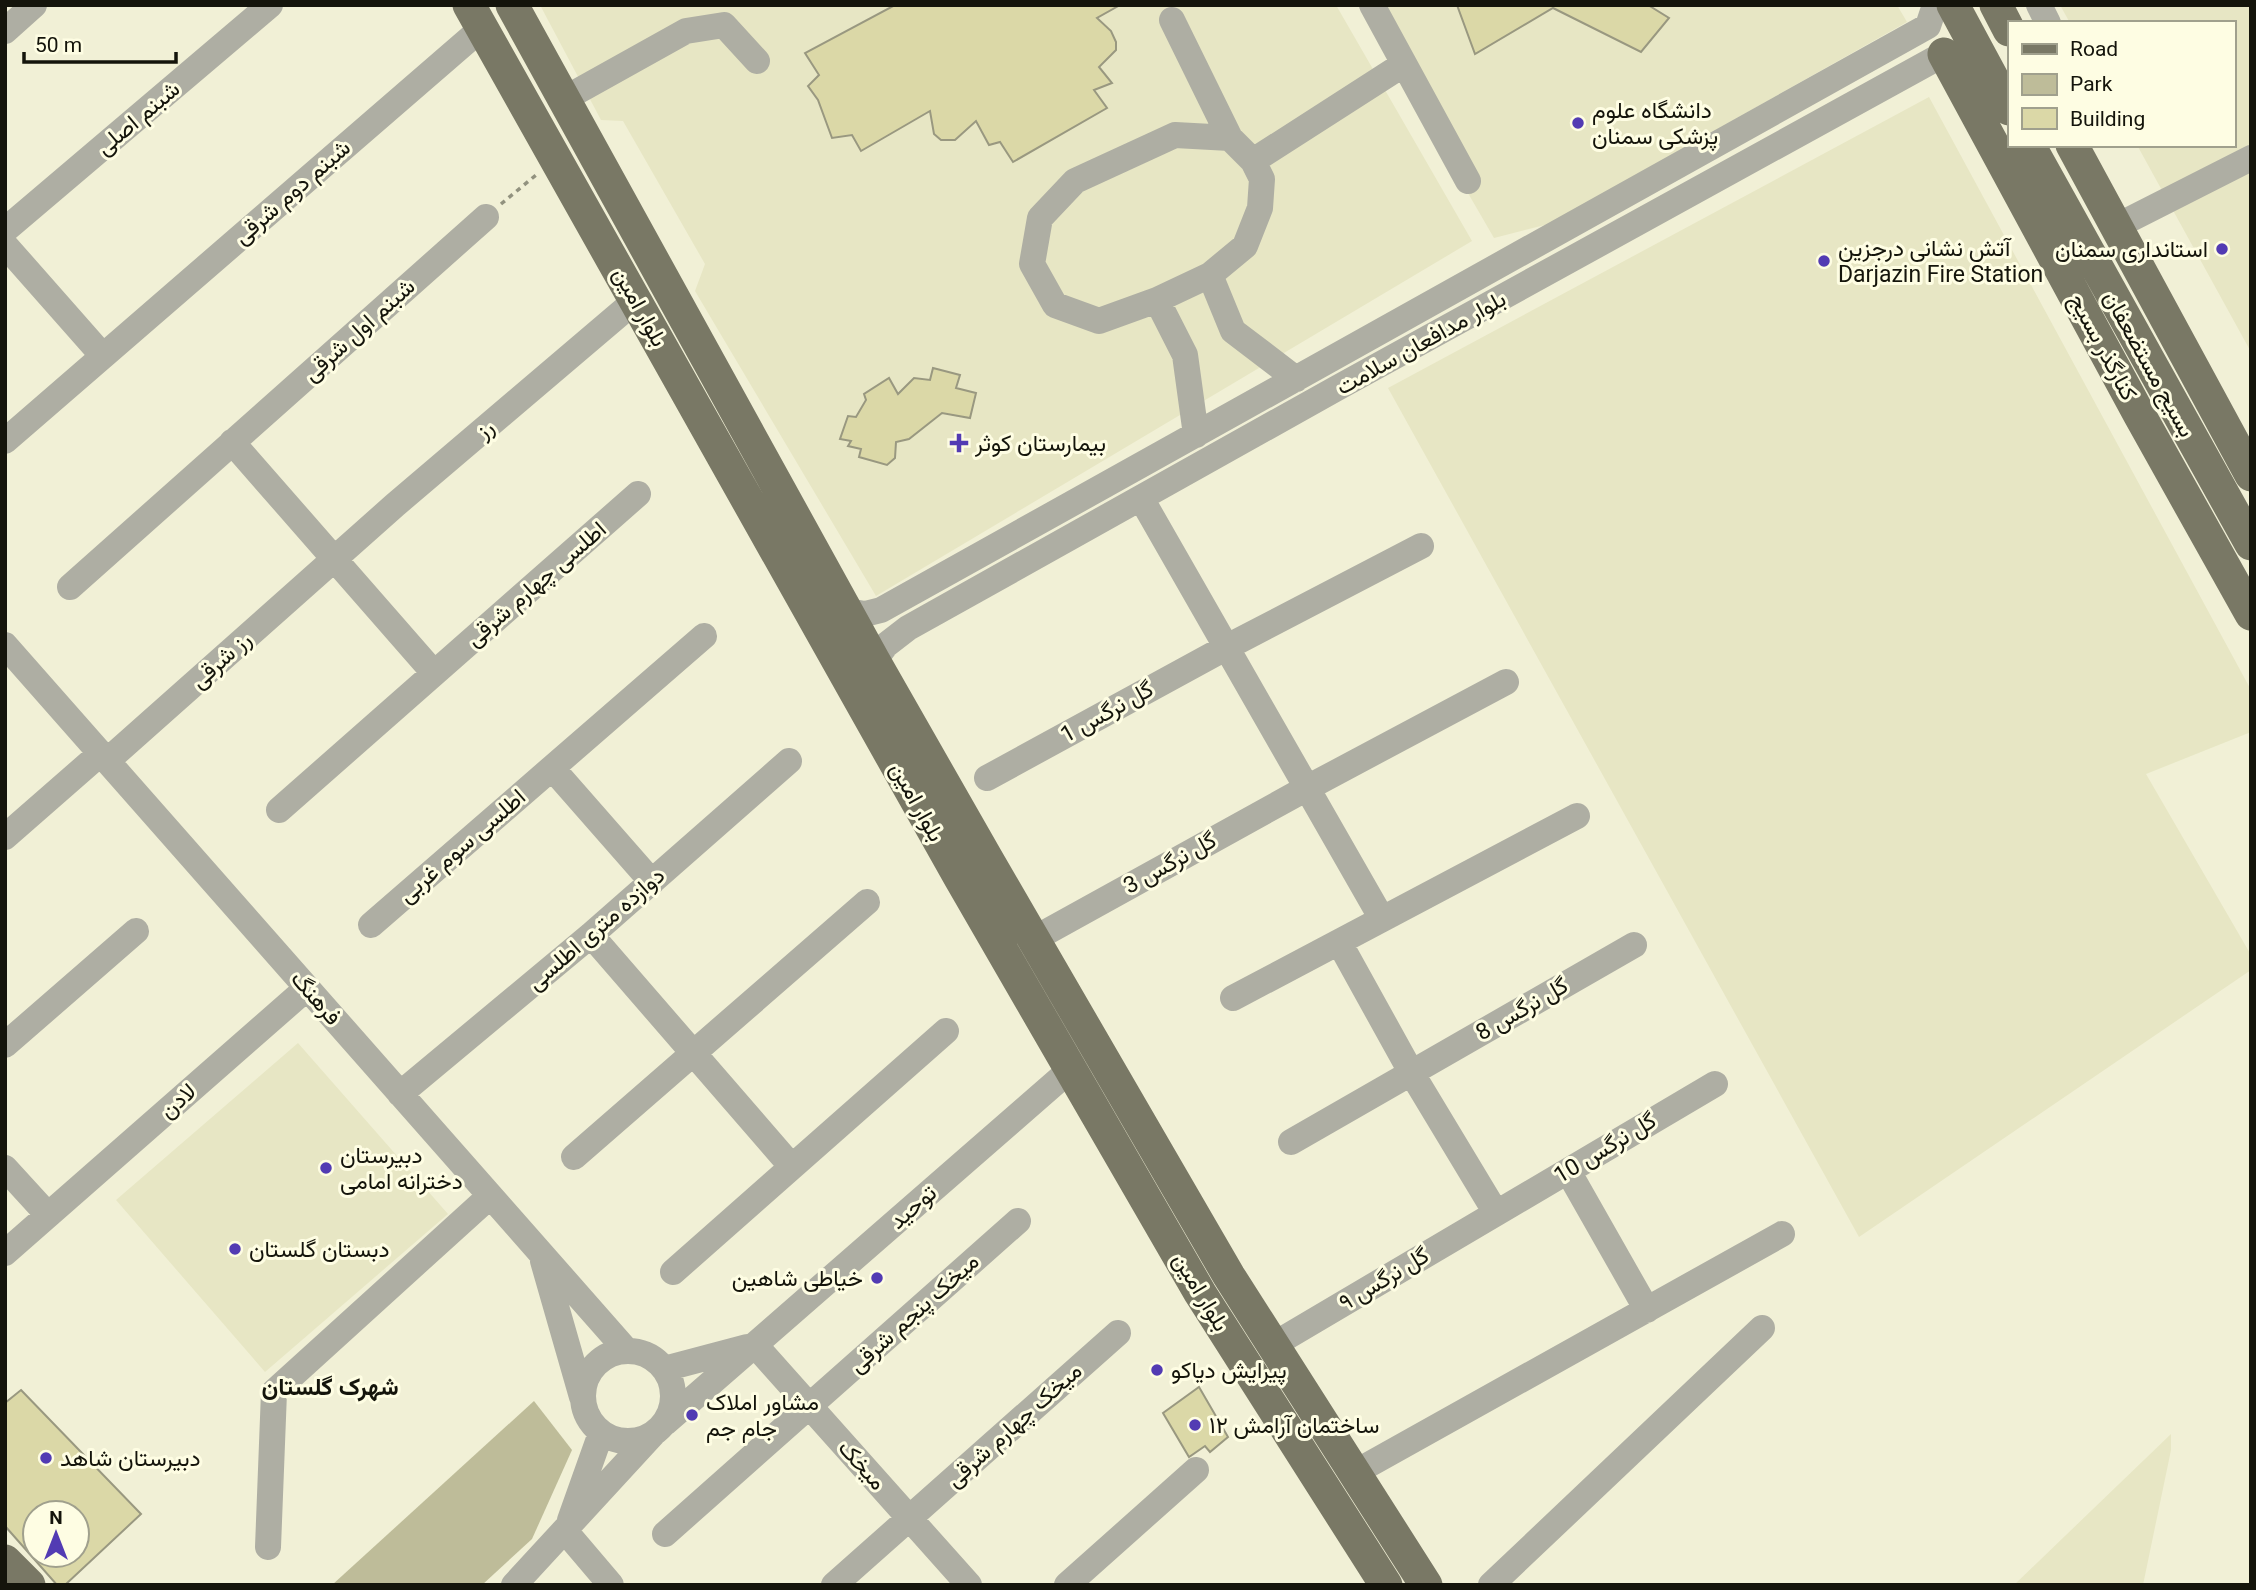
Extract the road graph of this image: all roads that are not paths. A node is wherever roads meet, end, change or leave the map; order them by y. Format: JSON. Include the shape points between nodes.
{"nodes":[{"id":1,"x":34,"y":5,"type":"edge"},
{"id":2,"x":270,"y":5,"type":"edge"},
{"id":3,"x":1372,"y":5,"type":"edge"},
{"id":4,"x":1996,"y":5,"type":"edge"},
{"id":5,"x":2039,"y":5,"type":"edge"},
{"id":6,"x":519,"y":8,"type":"edge"},
{"id":7,"x":1933,"y":10,"type":"edge"},
{"id":8,"x":476,"y":17,"type":"edge"},
{"id":9,"x":1171,"y":20,"type":"dead end"},
{"id":10,"x":2047,"y":21,"type":"edge"},
{"id":11,"x":2008,"y":28,"type":"edge"},
{"id":12,"x":5,"y":31,"type":"edge"},
{"id":13,"x":1888,"y":48,"type":"junction"},
{"id":14,"x":1944,"y":54,"type":"junction"},
{"id":15,"x":1980,"y":56,"type":"junction"},
{"id":16,"x":757,"y":61,"type":"dead end"},
{"id":17,"x":1404,"y":64,"type":"junction"},
{"id":18,"x":1906,"y":75,"type":"junction"},
{"id":19,"x":564,"y":99,"type":"junction"},
{"id":20,"x":2008,"y":107,"type":"edge"},
{"id":21,"x":1230,"y":138,"type":"junction"},
{"id":22,"x":2030,"y":147,"type":"edge"},
{"id":23,"x":2073,"y":147,"type":"edge"},
{"id":24,"x":2251,"y":158,"type":"edge"},
{"id":25,"x":1252,"y":161,"type":"junction"},
{"id":26,"x":1468,"y":181,"type":"dead end"},
{"id":27,"x":486,"y":217,"type":"road end"},
{"id":28,"x":2117,"y":226,"type":"junction"},
{"id":29,"x":5,"y":230,"type":"edge"},
{"id":30,"x":5,"y":245,"type":"edge"},
{"id":31,"x":1210,"y":275,"type":"junction"},
{"id":32,"x":1440,"y":299,"type":"junction"},
{"id":33,"x":636,"y":300,"type":"junction"},
{"id":34,"x":1157,"y":300,"type":"junction"},
{"id":35,"x":2157,"y":305,"type":"junction"},
{"id":36,"x":1454,"y":324,"type":"junction"},
{"id":37,"x":1387,"y":329,"type":"junction"},
{"id":38,"x":1400,"y":354,"type":"junction"},
{"id":39,"x":102,"y":355,"type":"junction"},
{"id":40,"x":1296,"y":379,"type":"junction"},
{"id":41,"x":2251,"y":429,"type":"edge"},
{"id":42,"x":1196,"y":435,"type":"junction"},
{"id":43,"x":5,"y":441,"type":"edge"},
{"id":44,"x":755,"y":441,"type":"junction"},
{"id":45,"x":232,"y":442,"type":"junction"},
{"id":46,"x":725,"y":458,"type":"junction"},
{"id":47,"x":2251,"y":475,"type":"edge"},
{"id":48,"x":638,"y":494,"type":"dead end"},
{"id":49,"x":1141,"y":498,"type":"junction"},
{"id":50,"x":2251,"y":544,"type":"edge"},
{"id":51,"x":1421,"y":546,"type":"dead end"},
{"id":52,"x":334,"y":559,"type":"junction"},
{"id":53,"x":70,"y":587,"type":"dead end"},
{"id":54,"x":893,"y":604,"type":"junction"},
{"id":55,"x":847,"y":611,"type":"junction"},
{"id":56,"x":2251,"y":614,"type":"edge"},
{"id":57,"x":908,"y":628,"type":"junction"},
{"id":58,"x":704,"y":636,"type":"dead end"},
{"id":59,"x":5,"y":645,"type":"edge"},
{"id":60,"x":1227,"y":647,"type":"junction"},
{"id":61,"x":874,"y":661,"type":"junction"},
{"id":62,"x":434,"y":673,"type":"junction"},
{"id":63,"x":1506,"y":682,"type":"dead end"},
{"id":64,"x":104,"y":757,"type":"junction"},
{"id":65,"x":789,"y":761,"type":"dead end"},
{"id":66,"x":552,"y":768,"type":"junction"},
{"id":67,"x":988,"y":778,"type":"dead end"},
{"id":68,"x":1307,"y":788,"type":"junction"},
{"id":69,"x":279,"y":810,"type":"dead end"},
{"id":70,"x":1577,"y":816,"type":"dead end"},
{"id":71,"x":5,"y":837,"type":"edge"},
{"id":72,"x":987,"y":859,"type":"junction"},
{"id":73,"x":960,"y":878,"type":"junction"},
{"id":74,"x":652,"y":881,"type":"junction"},
{"id":75,"x":867,"y":902,"type":"dead end"},
{"id":76,"x":1382,"y":919,"type":"junction"},
{"id":77,"x":371,"y":925,"type":"dead end"},
{"id":78,"x":136,"y":932,"type":"dead end"},
{"id":79,"x":591,"y":935,"type":"junction"},
{"id":80,"x":1034,"y":939,"type":"junction"},
{"id":81,"x":1339,"y":942,"type":"junction"},
{"id":82,"x":1634,"y":945,"type":"dead end"},
{"id":83,"x":307,"y":988,"type":"junction"},
{"id":84,"x":1233,"y":998,"type":"dead end"},
{"id":85,"x":946,"y":1031,"type":"dead end"},
{"id":86,"x":5,"y":1045,"type":"edge"},
{"id":87,"x":693,"y":1053,"type":"junction"},
{"id":88,"x":1071,"y":1069,"type":"junction"},
{"id":89,"x":1411,"y":1072,"type":"junction"},
{"id":90,"x":1715,"y":1084,"type":"dead end"},
{"id":91,"x":400,"y":1094,"type":"junction"},
{"id":92,"x":1291,"y":1142,"type":"dead end"},
{"id":93,"x":574,"y":1157,"type":"dead end"},
{"id":94,"x":792,"y":1167,"type":"junction"},
{"id":95,"x":5,"y":1168,"type":"edge"},
{"id":96,"x":1568,"y":1171,"type":"junction"},
{"id":97,"x":491,"y":1196,"type":"junction"},
{"id":98,"x":1496,"y":1213,"type":"junction"},
{"id":99,"x":48,"y":1215,"type":"junction"},
{"id":100,"x":1017,"y":1221,"type":"dead end"},
{"id":101,"x":1782,"y":1234,"type":"dead end"},
{"id":102,"x":5,"y":1253,"type":"edge"},
{"id":103,"x":540,"y":1253,"type":"junction"},
{"id":104,"x":673,"y":1272,"type":"dead end"},
{"id":105,"x":1229,"y":1276,"type":"junction"},
{"id":106,"x":1200,"y":1293,"type":"junction"},
{"id":107,"x":1647,"y":1310,"type":"junction"},
{"id":108,"x":1762,"y":1328,"type":"dead end"},
{"id":109,"x":1118,"y":1332,"type":"dead end"},
{"id":110,"x":755,"y":1345,"type":"junction"},
{"id":111,"x":1273,"y":1345,"type":"junction"},
{"id":112,"x":627,"y":1351,"type":"junction"},
{"id":113,"x":664,"y":1369,"type":"junction"},
{"id":114,"x":582,"y":1397,"type":"junction"},
{"id":115,"x":810,"y":1405,"type":"junction"},
{"id":116,"x":660,"y":1428,"type":"junction"},
{"id":117,"x":601,"y":1433,"type":"junction"},
{"id":118,"x":1196,"y":1470,"type":"dead end"},
{"id":119,"x":1354,"y":1472,"type":"junction"},
{"id":120,"x":909,"y":1518,"type":"junction"},
{"id":121,"x":566,"y":1532,"type":"junction"},
{"id":122,"x":665,"y":1534,"type":"dead end"},
{"id":123,"x":268,"y":1547,"type":"dead end"},
{"id":124,"x":5,"y":1561,"type":"edge"},
{"id":125,"x":29,"y":1585,"type":"edge"},
{"id":126,"x":514,"y":1585,"type":"edge"},
{"id":127,"x":611,"y":1585,"type":"edge"},
{"id":128,"x":834,"y":1585,"type":"edge"},
{"id":129,"x":969,"y":1585,"type":"edge"},
{"id":130,"x":1067,"y":1585,"type":"edge"},
{"id":131,"x":1386,"y":1585,"type":"edge"},
{"id":132,"x":1426,"y":1585,"type":"edge"},
{"id":133,"x":1491,"y":1585,"type":"edge"}],
"edges":[{"from":1,"to":12,"type":"street"},
{"from":2,"to":29,"type":"street","name":"شبنم اصلی"},
{"from":3,"to":17,"type":"street"},
{"from":4,"to":11,"type":"main road"},
{"from":5,"to":10,"type":"street"},
{"from":6,"to":19,"type":"main road","name":"بلوار امین"},
{"from":7,"to":13,"type":"street","name":"بلوار مدافعان سلامت"},
{"from":7,"to":14,"type":"street","name":"کنارگذر بسیج"},
{"from":7,"to":15,"type":"main road"},
{"from":8,"to":33,"type":"main road","name":"بلوار امین"},
{"from":8,"to":39,"type":"street","name":"شبنم دوم شرقی"},
{"from":9,"to":21,"type":"street"},
{"from":13,"to":18,"type":"street","via":[[1909,58]]},
{"from":13,"to":32,"type":"street","name":"بلوار مدافعان سلامت"},
{"from":14,"to":15,"type":"street"},
{"from":14,"to":18,"type":"street","name":"بلوار مدافعان سلامت"},
{"from":14,"to":56,"type":"main road","name":"کنارگذر بسیج"},
{"from":15,"to":20,"type":"main road"},
{"from":16,"to":19,"type":"street","via":[[724,25],[686,31]]},
{"from":17,"to":25,"type":"street"},
{"from":17,"to":26,"type":"street"},
{"from":18,"to":36,"type":"street","name":"بلوار مدافعان سلامت"},
{"from":19,"to":44,"type":"main road","name":"بلوار امین"},
{"from":21,"to":25,"type":"street"},
{"from":21,"to":34,"type":"street","via":[[1175,135],[1074,181],[1040,218],[1032,264],[1055,305],[1099,321]]},
{"from":22,"to":50,"type":"main road","name":"بسیج مستضعفان"},
{"from":23,"to":28,"type":"main road","name":"بسیج مستضعفان"},
{"from":24,"to":28,"type":"street"},
{"from":25,"to":31,"type":"street","via":[[1262,179],[1260,208],[1245,246]]},
{"from":27,"to":45,"type":"street","name":"شبنم اول شرقی"},
{"from":28,"to":35,"type":"main road","name":"بسیج مستضعفان"},
{"from":30,"to":39,"type":"street"},
{"from":31,"to":34,"type":"street"},
{"from":31,"to":40,"type":"street","via":[[1233,331]]},
{"from":32,"to":36,"type":"street","via":[[1443,319]]},
{"from":32,"to":37,"type":"street","name":"بلوار مدافعان سلامت"},
{"from":33,"to":46,"type":"main road","name":"بلوار امین"},
{"from":33,"to":52,"type":"street","name":"رز"},
{"from":34,"to":42,"type":"street","via":[[1185,355]]},
{"from":35,"to":41,"type":"main road"},
{"from":35,"to":47,"type":"main road","name":"بسیج مستضعفان"},
{"from":36,"to":38,"type":"street","name":"بلوار مدافعان سلامت"},
{"from":37,"to":38,"type":"street","via":[[1397,335]]},
{"from":37,"to":40,"type":"street","name":"بلوار مدافعان سلامت"},
{"from":38,"to":49,"type":"street","name":"بلوار مدافعان سلامت"},
{"from":39,"to":43,"type":"street","name":"شبنم دوم شرقی"},
{"from":40,"to":42,"type":"street","name":"بلوار مدافعان سلامت"},
{"from":42,"to":54,"type":"street","name":"بلوار مدافعان سلامت"},
{"from":44,"to":46,"type":"main road"},
{"from":44,"to":55,"type":"main road","name":"بلوار امین"},
{"from":45,"to":52,"type":"street"},
{"from":45,"to":53,"type":"street","name":"شبنم اول شرقی"},
{"from":46,"to":73,"type":"main road","name":"بلوار امین"},
{"from":48,"to":62,"type":"street","name":"اطلسی چهارم شرقی"},
{"from":49,"to":57,"type":"street","name":"بلوار مدافعان سلامت"},
{"from":49,"to":60,"type":"street"},
{"from":51,"to":60,"type":"street","name":"گل نرگس 1"},
{"from":52,"to":62,"type":"street"},
{"from":52,"to":64,"type":"street","name":"رز شرقی"},
{"from":54,"to":55,"type":"street","name":"بلوار مدافعان سلامت","via":[[865,614]]},
{"from":54,"to":57,"type":"street","via":[[891,616]]},
{"from":55,"to":61,"type":"main road","name":"بلوار امین"},
{"from":57,"to":61,"type":"street","name":"بلوار مدافعان سلامت"},
{"from":58,"to":66,"type":"street","name":"اطلسی سوم غربی"},
{"from":59,"to":64,"type":"street","name":"فرهنگ"},
{"from":60,"to":67,"type":"street","name":"گل نرگس 1"},
{"from":60,"to":68,"type":"street"},
{"from":61,"to":72,"type":"main road","name":"بلوار امین"},
{"from":62,"to":69,"type":"street","name":"اطلسی چهارم شرقی"},
{"from":63,"to":68,"type":"street","name":"گل نرگس 3"},
{"from":64,"to":71,"type":"street","name":"رز شرقی"},
{"from":64,"to":83,"type":"street","name":"فرهنگ"},
{"from":65,"to":74,"type":"street","name":"دوازده متری اطلسی"},
{"from":66,"to":74,"type":"street"},
{"from":66,"to":77,"type":"street","name":"اطلسی سوم غربی"},
{"from":68,"to":76,"type":"street"},
{"from":68,"to":80,"type":"street","name":"گل نرگس 3"},
{"from":70,"to":76,"type":"street"},
{"from":72,"to":73,"type":"main road"},
{"from":72,"to":80,"type":"main road","name":"بلوار امین"},
{"from":73,"to":88,"type":"main road","name":"بلوار امین"},
{"from":74,"to":79,"type":"street","name":"دوازده متری اطلسی"},
{"from":75,"to":87,"type":"street"},
{"from":76,"to":81,"type":"street"},
{"from":78,"to":86,"type":"street"},
{"from":79,"to":87,"type":"street"},
{"from":79,"to":91,"type":"street","name":"دوازده متری اطلسی"},
{"from":80,"to":105,"type":"main road","name":"بلوار امین"},
{"from":81,"to":84,"type":"street"},
{"from":81,"to":89,"type":"street"},
{"from":82,"to":89,"type":"street","name":"گل نرگس 8"},
{"from":83,"to":91,"type":"street","name":"فرهنگ"},
{"from":83,"to":99,"type":"street","name":"لادن"},
{"from":85,"to":94,"type":"street"},
{"from":87,"to":93,"type":"street"},
{"from":87,"to":94,"type":"street"},
{"from":88,"to":106,"type":"main road","name":"بلوار امین"},
{"from":88,"to":110,"type":"street","name":"توحید"},
{"from":89,"to":92,"type":"street","name":"گل نرگس 8"},
{"from":89,"to":98,"type":"street"},
{"from":90,"to":96,"type":"street","name":"گل نرگس 10"},
{"from":91,"to":97,"type":"street","name":"فرهنگ"},
{"from":94,"to":104,"type":"street"},
{"from":95,"to":99,"type":"street"},
{"from":96,"to":98,"type":"street","name":"گل نرگس 10"},
{"from":96,"to":107,"type":"street"},
{"from":97,"to":103,"type":"street","name":"فرهنگ"},
{"from":97,"to":123,"type":"street","via":[[274,1392]]},
{"from":98,"to":111,"type":"street","name":"گل نرگس ۹"},
{"from":99,"to":102,"type":"street","name":"لادن"},
{"from":100,"to":115,"type":"street","name":"میخک پنجم شرقی"},
{"from":101,"to":107,"type":"street"},
{"from":103,"to":112,"type":"street","name":"فرهنگ"},
{"from":103,"to":114,"type":"street"},
{"from":105,"to":106,"type":"main road"},
{"from":105,"to":111,"type":"main road","name":"بلوار امین"},
{"from":106,"to":131,"type":"main road","name":"بلوار امین"},
{"from":107,"to":119,"type":"street"},
{"from":108,"to":133,"type":"street"},
{"from":109,"to":120,"type":"street","name":"میخک چهارم شرقی"},
{"from":110,"to":113,"type":"street","name":"توحید"},
{"from":110,"to":115,"type":"street","name":"میخک"},
{"from":110,"to":116,"type":"street","name":"توحید"},
{"from":111,"to":119,"type":"main road","name":"بلوار امین"},
{"from":112,"to":113,"type":"street","via":[[648,1356]]},
{"from":112,"to":114,"type":"street","via":[[607,1357],[590,1370]]},
{"from":113,"to":116,"type":"street","via":[[673,1396]]},
{"from":114,"to":117,"type":"street","via":[[591,1423]]},
{"from":115,"to":120,"type":"street","name":"میخک"},
{"from":115,"to":122,"type":"street","name":"میخک پنجم شرقی"},
{"from":116,"to":117,"type":"street","via":[[628,1441]]},
{"from":116,"to":121,"type":"street","name":"توحید"},
{"from":117,"to":121,"type":"street","name":"توحید"},
{"from":118,"to":130,"type":"street"},
{"from":119,"to":132,"type":"main road","name":"بلوار امین"},
{"from":120,"to":128,"type":"street","name":"میخک چهارم شرقی"},
{"from":120,"to":129,"type":"street","name":"میخک"},
{"from":121,"to":126,"type":"street","name":"توحید"},
{"from":121,"to":127,"type":"street"},
{"from":124,"to":125,"type":"main road"}]}
